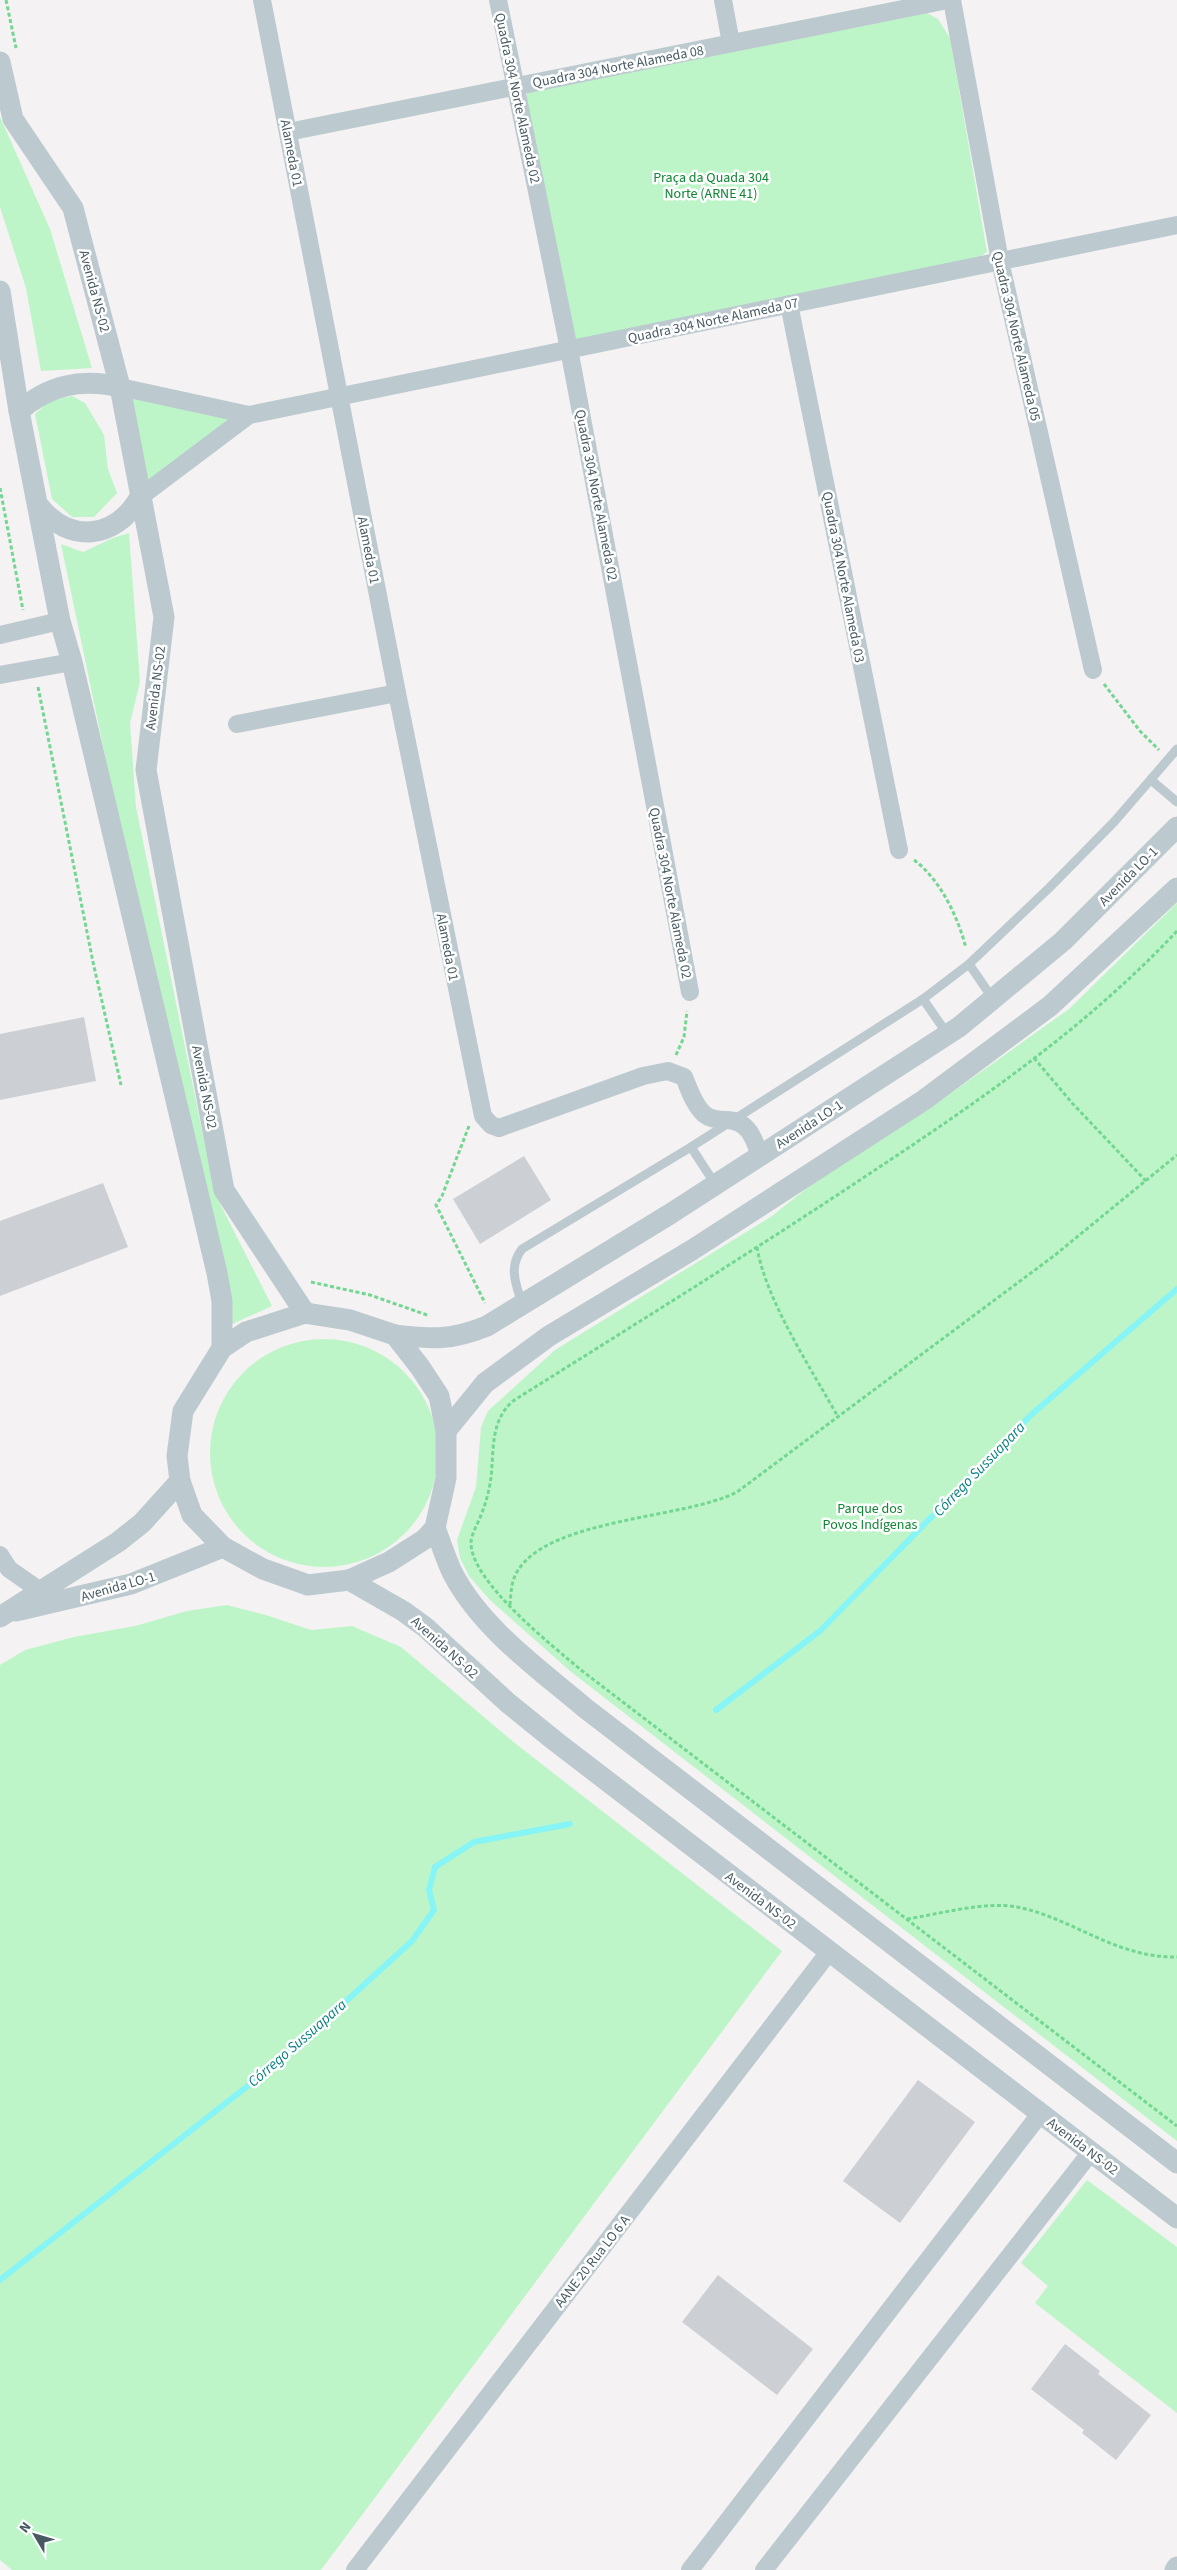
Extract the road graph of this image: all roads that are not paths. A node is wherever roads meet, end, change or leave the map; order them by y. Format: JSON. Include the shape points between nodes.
{"nodes":[{"id":1,"x":262,"y":0,"type":"edge"},
{"id":2,"x":498,"y":0,"type":"edge"},
{"id":3,"x":723,"y":0,"type":"edge"},
{"id":4,"x":950,"y":0,"type":"edge"},
{"id":5,"x":731,"y":43,"type":"junction"},
{"id":6,"x":0,"y":62,"type":"edge"},
{"id":7,"x":516,"y":86,"type":"junction"},
{"id":8,"x":288,"y":132,"type":"junction"},
{"id":9,"x":1177,"y":225,"type":"edge"},
{"id":10,"x":1000,"y":261,"type":"junction"},
{"id":11,"x":1,"y":301,"type":"edge"},
{"id":12,"x":789,"y":304,"type":"junction"},
{"id":13,"x":569,"y":349,"type":"junction"},
{"id":14,"x":120,"y":387,"type":"junction"},
{"id":15,"x":339,"y":396,"type":"junction"},
{"id":16,"x":19,"y":411,"type":"junction"},
{"id":17,"x":249,"y":415,"type":"junction"},
{"id":18,"x":140,"y":497,"type":"junction"},
{"id":19,"x":38,"y":505,"type":"junction"},
{"id":20,"x":60,"y":621,"type":"junction"},
{"id":21,"x":0,"y":635,"type":"edge"},
{"id":22,"x":72,"y":662,"type":"junction"},
{"id":23,"x":1093,"y":670,"type":"road end"},
{"id":24,"x":0,"y":675,"type":"edge"},
{"id":25,"x":397,"y":693,"type":"junction"},
{"id":26,"x":237,"y":724,"type":"dead end"},
{"id":27,"x":1177,"y":749,"type":"edge"},
{"id":28,"x":1151,"y":780,"type":"junction"},
{"id":29,"x":1177,"y":802,"type":"edge"},
{"id":30,"x":1177,"y":827,"type":"edge"},
{"id":31,"x":899,"y":850,"type":"road end"},
{"id":32,"x":1177,"y":888,"type":"edge"},
{"id":33,"x":969,"y":964,"type":"junction"},
{"id":34,"x":690,"y":992,"type":"road end"},
{"id":35,"x":923,"y":999,"type":"junction"},
{"id":36,"x":993,"y":1000,"type":"junction"},
{"id":37,"x":948,"y":1035,"type":"junction"},
{"id":38,"x":733,"y":1120,"type":"junction"},
{"id":39,"x":691,"y":1147,"type":"junction"},
{"id":40,"x":760,"y":1156,"type":"junction"},
{"id":41,"x":715,"y":1184,"type":"junction"},
{"id":42,"x":520,"y":1295,"type":"junction"},
{"id":43,"x":305,"y":1313,"type":"junction"},
{"id":44,"x":395,"y":1334,"type":"junction"},
{"id":45,"x":222,"y":1348,"type":"junction"},
{"id":46,"x":446,"y":1431,"type":"junction"},
{"id":47,"x":180,"y":1481,"type":"junction"},
{"id":48,"x":435,"y":1528,"type":"junction"},
{"id":49,"x":223,"y":1547,"type":"junction"},
{"id":50,"x":0,"y":1555,"type":"edge"},
{"id":51,"x":349,"y":1580,"type":"junction"},
{"id":52,"x":39,"y":1590,"type":"junction"},
{"id":53,"x":4,"y":1615,"type":"edge"},
{"id":54,"x":829,"y":1952,"type":"junction"},
{"id":55,"x":1040,"y":2114,"type":"junction"},
{"id":56,"x":1091,"y":2152,"type":"junction"},
{"id":57,"x":1177,"y":2163,"type":"edge"},
{"id":58,"x":1177,"y":2218,"type":"edge"},
{"id":59,"x":355,"y":2570,"type":"edge"},
{"id":60,"x":690,"y":2570,"type":"edge"},
{"id":61,"x":764,"y":2570,"type":"edge"}],
"edges":[{"from":1,"to":8,"type":"street","name":"Alameda 01"},
{"from":2,"to":7,"type":"street","name":"Quadra 304 Norte Alameda 02"},
{"from":3,"to":5,"type":"street"},
{"from":4,"to":5,"type":"street","name":"Quadra 304 Norte Alameda 08"},
{"from":4,"to":10,"type":"street","name":"Quadra 304 Norte Alameda 05"},
{"from":5,"to":7,"type":"street","name":"Quadra 304 Norte Alameda 08"},
{"from":6,"to":14,"type":"street","name":"Avenida NS-02","via":[[13,119],[73,208]]},
{"from":7,"to":8,"type":"street","name":"Quadra 304 Norte Alameda 08"},
{"from":7,"to":13,"type":"street","name":"Quadra 304 Norte Alameda 02"},
{"from":8,"to":15,"type":"street","name":"Alameda 01"},
{"from":9,"to":10,"type":"street","name":"Quadra 304 Norte Alameda 07"},
{"from":10,"to":12,"type":"street","name":"Quadra 304 Norte Alameda 07"},
{"from":10,"to":23,"type":"street","name":"Quadra 304 Norte Alameda 05"},
{"from":11,"to":16,"type":"street"},
{"from":12,"to":13,"type":"street","name":"Quadra 304 Norte Alameda 07"},
{"from":12,"to":31,"type":"street","name":"Quadra 304 Norte Alameda 03"},
{"from":13,"to":15,"type":"street","name":"Quadra 304 Norte Alameda 07"},
{"from":13,"to":34,"type":"street","name":"Quadra 304 Norte Alameda 02"},
{"from":14,"to":16,"type":"street","via":[[73,383],[44,393]]},
{"from":14,"to":17,"type":"street","name":"Quadra 304 Norte Alameda 07"},
{"from":14,"to":18,"type":"street","name":"Avenida NS-02"},
{"from":15,"to":17,"type":"street","name":"Quadra 304 Norte Alameda 07"},
{"from":15,"to":25,"type":"street","name":"Alameda 01"},
{"from":16,"to":19,"type":"street"},
{"from":17,"to":18,"type":"street","name":"Quadra 304 Norte Alameda 07"},
{"from":18,"to":19,"type":"street","via":[[120,521],[103,530],[90,532],[66,529]]},
{"from":18,"to":43,"type":"street","name":"Avenida NS-02","via":[[164,617],[146,770],[224,1190]]},
{"from":19,"to":20,"type":"street"},
{"from":20,"to":21,"type":"street"},
{"from":20,"to":22,"type":"street"},
{"from":22,"to":24,"type":"street"},
{"from":22,"to":45,"type":"street","via":[[217,1273],[222,1301]]},
{"from":25,"to":26,"type":"street"},
{"from":25,"to":38,"type":"street","name":"Alameda 01","via":[[484,1116],[499,1128],[643,1076],[668,1071],[684,1077],[704,1115],[717,1120]]},
{"from":27,"to":28,"type":"lane"},
{"from":28,"to":29,"type":"lane"},
{"from":28,"to":33,"type":"lane","via":[[1049,888]]},
{"from":30,"to":36,"type":"street","name":"Avenida LO-1","via":[[1063,941]]},
{"from":32,"to":46,"type":"street","via":[[1043,1012],[924,1100],[692,1250],[550,1336],[485,1383]]},
{"from":33,"to":35,"type":"lane"},
{"from":33,"to":36,"type":"lane"},
{"from":35,"to":37,"type":"lane"},
{"from":35,"to":38,"type":"lane"},
{"from":36,"to":37,"type":"street","name":"Avenida LO-1"},
{"from":37,"to":40,"type":"street","name":"Avenida LO-1"},
{"from":38,"to":39,"type":"lane"},
{"from":38,"to":40,"type":"street","via":[[751,1132]]},
{"from":39,"to":41,"type":"lane"},
{"from":39,"to":42,"type":"lane","via":[[522,1249],[513,1270]]},
{"from":40,"to":41,"type":"street","name":"Avenida LO-1"},
{"from":41,"to":42,"type":"street","name":"Avenida LO-1"},
{"from":42,"to":44,"type":"street","name":"Avenida LO-1","via":[[487,1326],[462,1336],[434,1339]]},
{"from":43,"to":44,"type":"street","name":"Avenida LO-1","via":[[350,1320]]},
{"from":43,"to":45,"type":"street","via":[[246,1332]]},
{"from":44,"to":46,"type":"street","via":[[439,1396]]},
{"from":45,"to":47,"type":"street","via":[[183,1411],[177,1456]]},
{"from":46,"to":48,"type":"street","via":[[446,1478]]},
{"from":47,"to":49,"type":"street","via":[[192,1515]]},
{"from":47,"to":52,"type":"street","name":"Avenida LO-1","via":[[142,1523],[124,1537]]},
{"from":48,"to":51,"type":"street","via":[[426,1539],[389,1562]]},
{"from":48,"to":57,"type":"street","via":[[454,1575],[485,1618],[538,1668]]},
{"from":49,"to":51,"type":"street","via":[[263,1569],[308,1585]]},
{"from":49,"to":53,"type":"street","name":"Avenida LO-1","via":[[131,1584]]},
{"from":50,"to":52,"type":"street","via":[[9,1569]]},
{"from":51,"to":54,"type":"street","name":"Avenida NS-02","via":[[418,1621],[508,1703]]},
{"from":52,"to":53,"type":"street","name":"Avenida LO-1"},
{"from":54,"to":55,"type":"street","name":"Avenida NS-02"},
{"from":54,"to":59,"type":"street","name":"AANE 20 Rua LO 6 A"},
{"from":55,"to":56,"type":"street","name":"Avenida NS-02"},
{"from":55,"to":60,"type":"street"},
{"from":56,"to":58,"type":"street","name":"Avenida NS-02"},
{"from":56,"to":61,"type":"street"}]}
